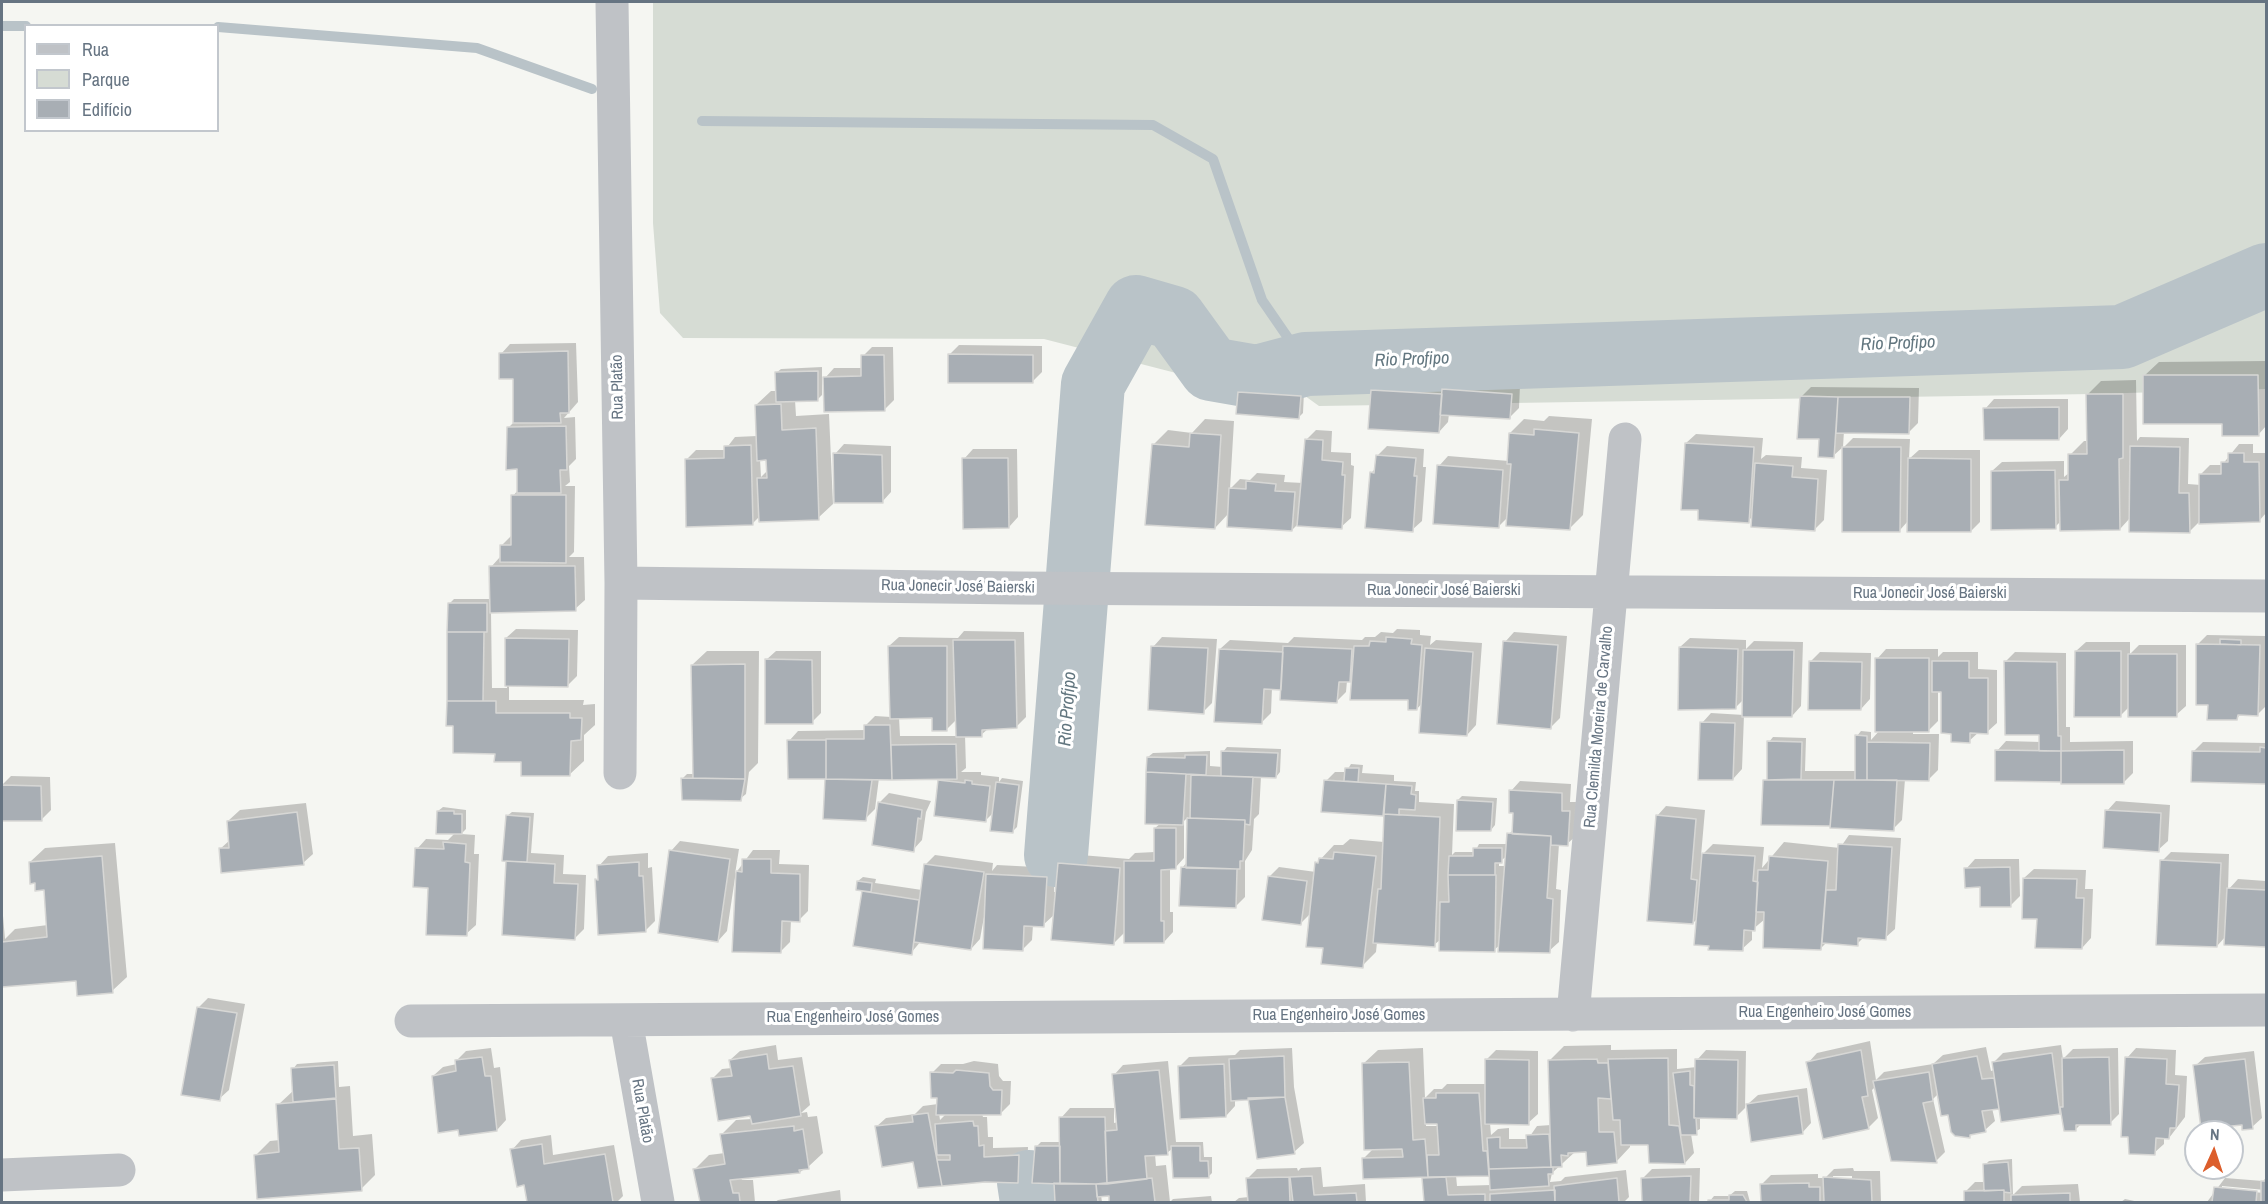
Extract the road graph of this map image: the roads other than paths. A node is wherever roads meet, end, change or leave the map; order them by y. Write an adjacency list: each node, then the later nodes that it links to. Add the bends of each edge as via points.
1 (612, 2): 3 (street, Rua Platão)
2 (1625, 440): 4 (street, Rua Clemilda Moreira de Carvalho)
3 (621, 583): 4 (street, Rua Jonecir José Baierski); 6 (street, Rua Platão)
4 (1611, 593): 5 (street, Rua Jonecir José Baierski); 8 (street, Rua Clemilda Moreira de Carvalho)
5 (2266, 596)
6 (620, 773)
7 (2266, 1010): 8 (street, Rua Engenheiro José Gomes)
8 (1573, 1014): 9 (street, Rua Engenheiro José Gomes)
9 (626, 1020): 10 (street, Rua Engenheiro José Gomes); 13 (street, Rua Platão)
10 (411, 1021)
11 (119, 1170): 12 (street)
12 (2, 1175)
13 (658, 1203)

